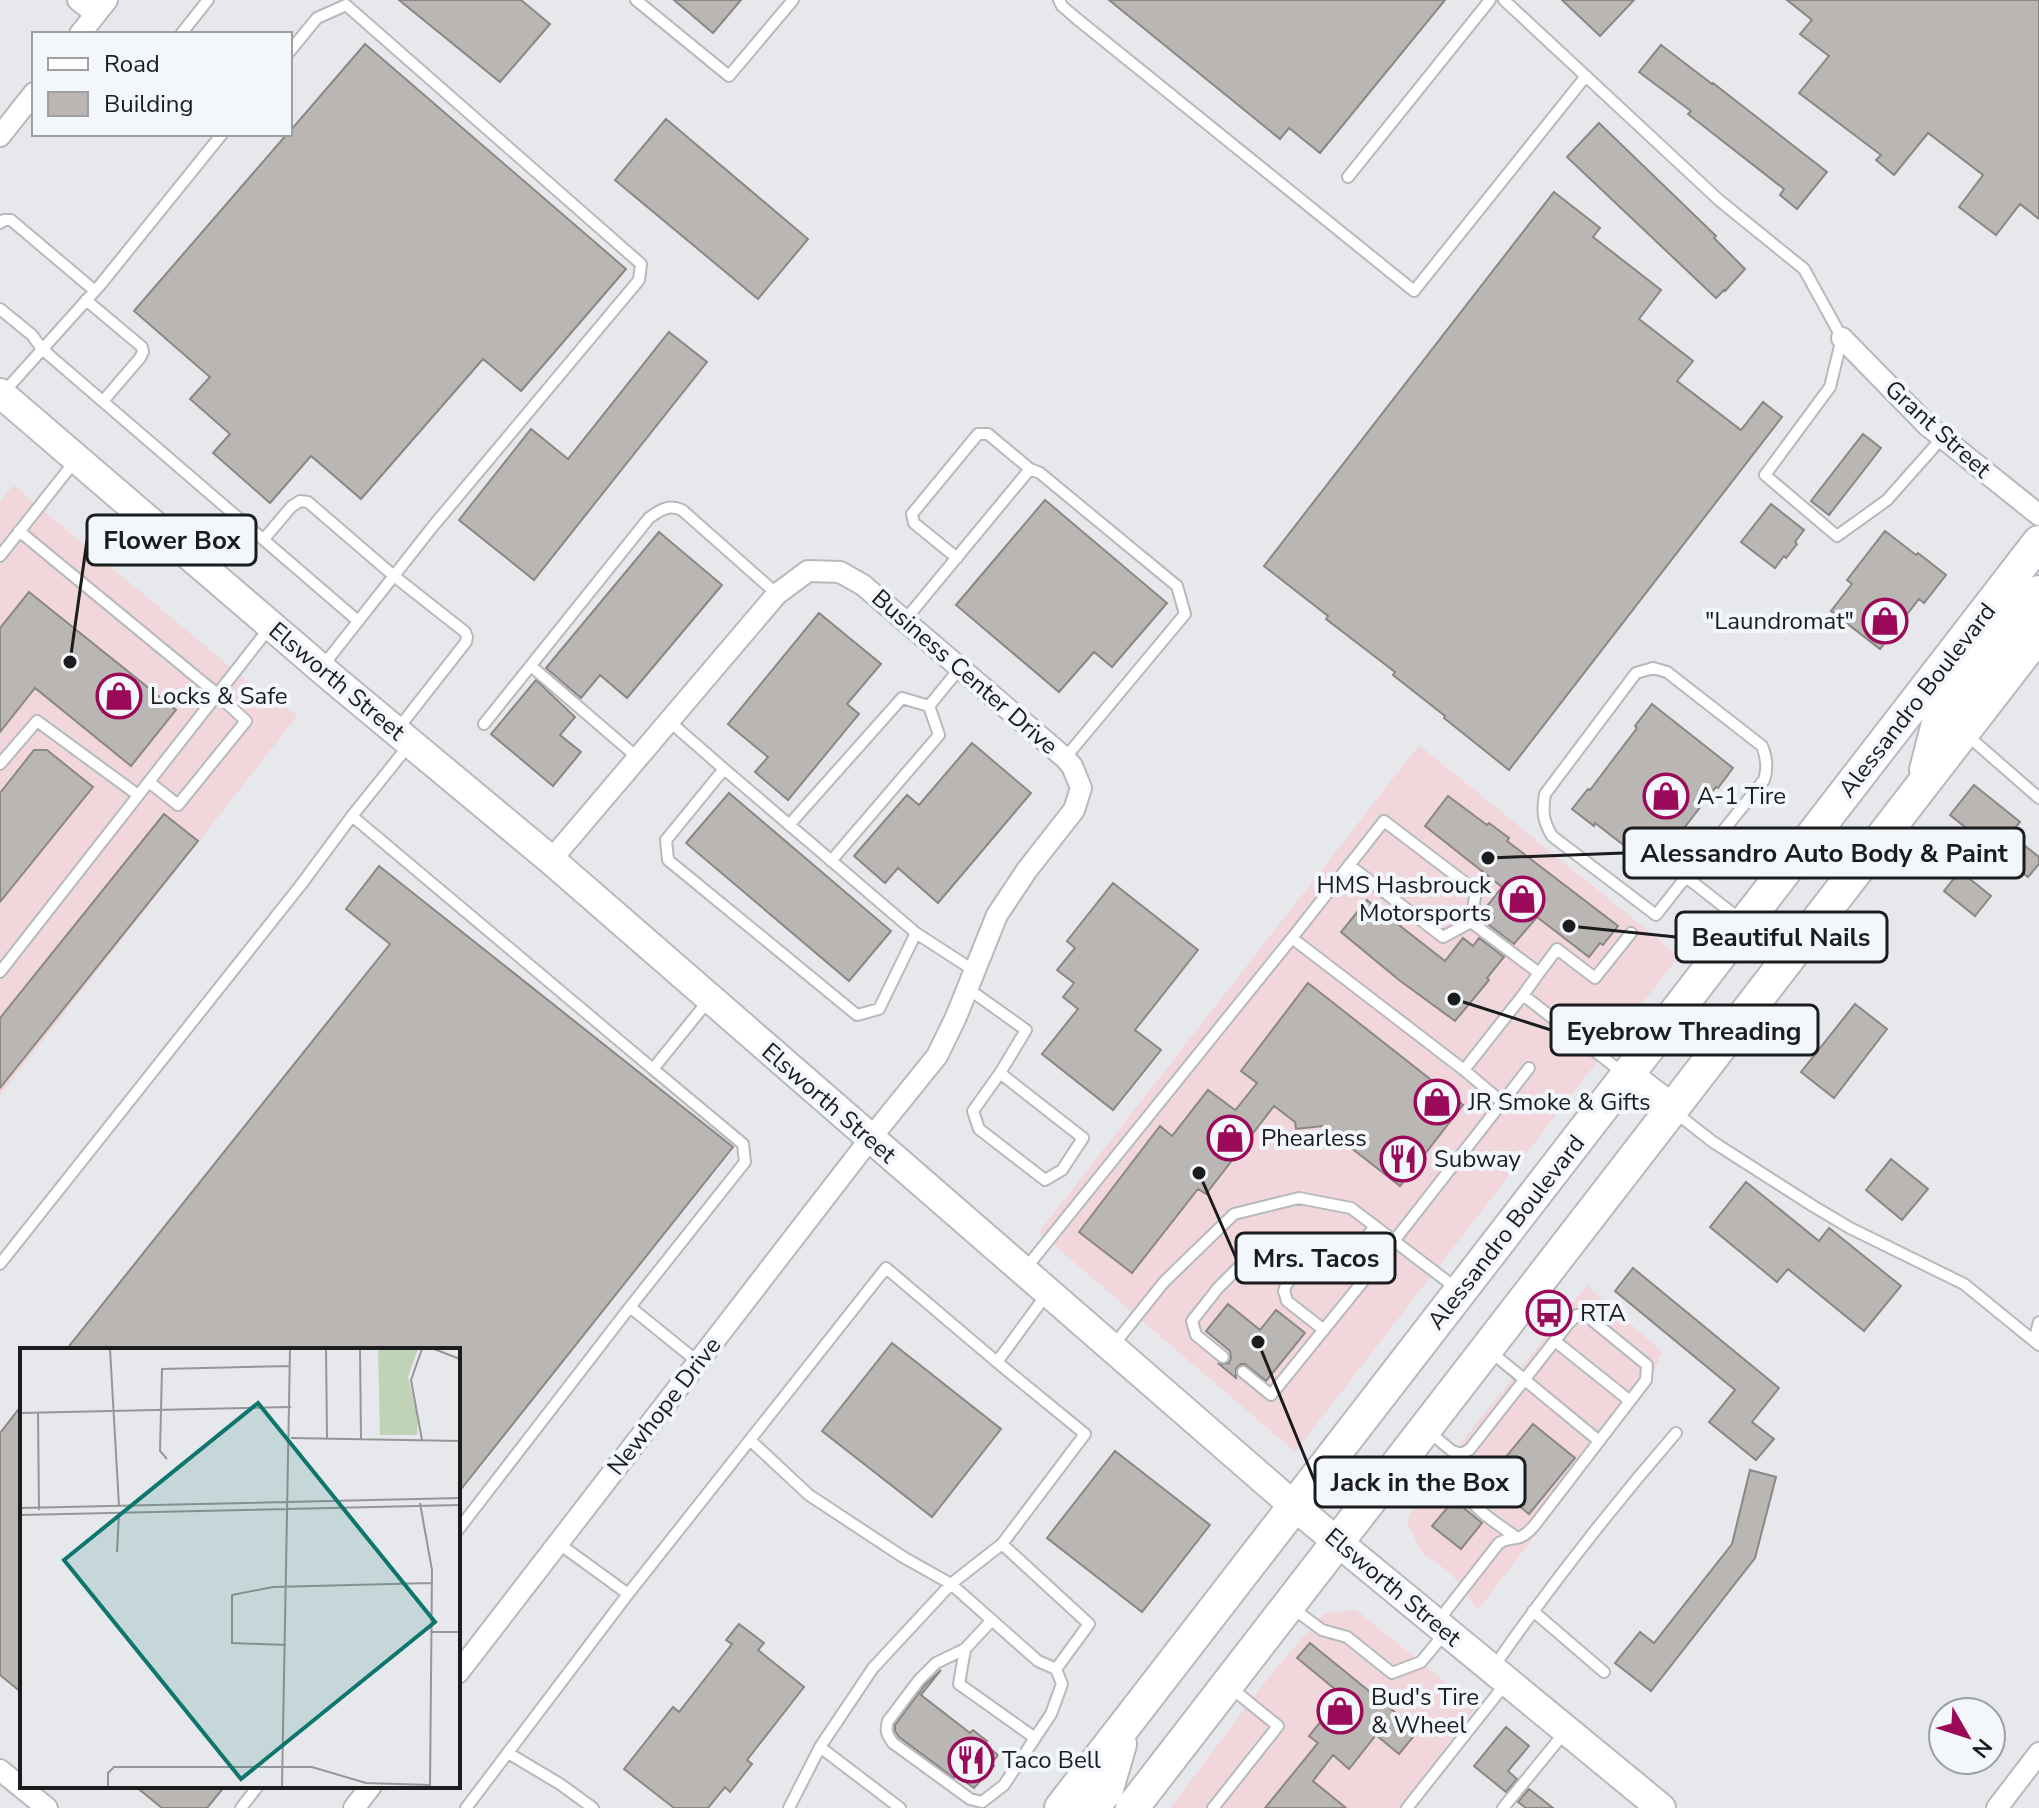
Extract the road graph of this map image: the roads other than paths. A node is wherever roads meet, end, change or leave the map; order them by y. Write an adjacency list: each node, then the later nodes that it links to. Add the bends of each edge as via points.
1 (78, 0): 9 (street)
2 (208, 0): 11 (lane)
3 (636, 0): 4 (lane, via 729,76)
4 (793, 0)
5 (1059, 0): 13 (lane, via 1414,291)
6 (1490, 0): 17 (lane)
7 (1504, 0): 13 (lane)
8 (344, 2): 12 (lane, via 317,18); 35 (lane, via 641,264 639,280)
9 (101, 7): 10 (street)
10 (82, 32)
11 (183, 32)
12 (292, 49)
13 (1586, 76): 22 (lane, via 1720,201 1804,269)
14 (32, 96): 15 (street)
15 (0, 136)
16 (220, 136): 19 (lane)
17 (1348, 177)
18 (0, 223): 19 (lane, via 11,220)
19 (95, 291): 20 (lane)
20 (86, 300): 23 (lane); 25 (lane, via 143,352)
21 (0, 309): 23 (lane)
22 (1842, 338): 26 (street, Grant Street); 26 (lane, via 1830,387 1765,475 1837,536 1887,500)
23 (42, 349): 24 (lane); 25 (lane)
24 (1, 394): 27 (street, Elsworth Street)
25 (103, 401): 31 (lane)
26 (1942, 438): 29 (street, Grant Street)
27 (77, 459): 30 (lane); 40 (street, Elsworth Street)
28 (1035, 471): 34 (lane); 34 (lane, via 988,434 978,434 968,445 912,514 914,523); 52 (lane, via 1177,586 1185,614)
29 (2039, 515)
30 (19, 531): 33 (lane); 45 (lane)
31 (264, 539): 35 (lane, via 291,507 308,502); 39 (lane)
32 (2039, 542): 66 (main road, Alessandro Boulevard)
33 (0, 556)
34 (957, 558): 38 (lane)
35 (394, 576): 39 (lane); 50 (lane, via 467,637)
36 (2039, 592): 56 (main road, via 1938,723)
37 (777, 594): 38 (street, Business Center Drive, via 808,571 840,572); 42 (lane, via 682,510 659,510); 47 (street, Business Center Drive)
38 (905, 620): 43 (street, Business Center Drive)
39 (358, 621): 44 (lane)
40 (271, 626): 44 (street, Elsworth Street); 45 (lane)
41 (2039, 634): 49 (main road)
42 (531, 666): 48 (lane); 51 (lane)
43 (960, 668): 46 (lane); 52 (street, Business Center Drive)
44 (321, 669): 50 (street, Elsworth Street)
45 (217, 694): 55 (lane); 55 (lane, via 246,721 178,805)
46 (929, 706): 60 (lane, via 902,698); 62 (lane, via 939,735)
47 (669, 721): 51 (street, Business Center Drive); 54 (lane)
48 (484, 724)
49 (1963, 732): 56 (main road); 58 (lane)
50 (403, 737): 59 (lane); 61 (street, Elsworth Street)
51 (638, 758): 61 (street, Business Center Drive)
52 (1065, 758): 72 (street, Business Center Drive, via 1081,788 1074,810 997,915)
53 (0, 764): 57 (lane, via 37,721)
54 (724, 769): 60 (lane); 67 (lane, via 666,840 668,860 857,1015 879,1009)
55 (149, 782): 57 (lane)
56 (1922, 785): 81 (main road)
57 (138, 795): 70 (lane)
58 (2039, 798)
59 (352, 816): 76 (lane); 87 (lane)
60 (789, 825): 62 (lane)
61 (551, 860): 74 (street, Elsworth Street)
62 (831, 861): 67 (lane)
63 (1349, 865): 65 (lane, via 1443,937); 65 (lane, via 1384,821 1476,891); 69 (lane)
64 (1686, 877): 64 (lane, via 1656,915 1552,836 1543,822 1545,794 1636,673 1653,668 1667,672 1762,746 1766,756 1764,780); 66 (lane)
65 (1471, 922): 71 (lane)
66 (1745, 924): 79 (main road, Alessandro Boulevard)
67 (916, 933): 72 (lane)
68 (1631, 933): 71 (lane, via 1595,978 1557,949)
69 (1292, 938): 77 (lane); 88 (lane)
70 (0, 972)
71 (1539, 973): 73 (lane)
72 (970, 979): 78 (lane, via 1026,1030); 82 (street, Business Center Drive, via 937,1056)
73 (1523, 995): 77 (lane); 79 (lane)
74 (710, 999): 76 (lane); 82 (street, Elsworth Street)
75 (1529, 1068): 80 (lane)
76 (653, 1069): 91 (lane, via 743,1144 745,1162)
77 (1464, 1070): 80 (lane)
78 (1000, 1073): 78 (lane, via 973,1111 979,1129 1045,1180 1062,1170 1083,1138)
79 (1628, 1077): 81 (main road); 89 (main road, Alessandro Boulevard)
80 (1502, 1102): 84 (lane)
81 (1671, 1110): 95 (lane, via 1850,1228 1964,1284); 97 (main road)
82 (870, 1139): 88 (street, Elsworth Street); 99 (street, Newhope Drive)
83 (1375, 1226): 84 (lane); 86 (lane); 96 (lane, via 1351,1208 1299,1198 1234,1214 1164,1282)
84 (1394, 1241): 89 (lane)
85 (1316, 1244): 86 (lane); 93 (lane, via 1286,1285 1284,1297); 98 (lane, via 1275,1245 1244,1262 1218,1288 1192,1321 1196,1335)
86 (1353, 1255): 93 (lane, via 1372,1270)
87 (0, 1264)
88 (1023, 1272): 90 (street, Elsworth Street)
89 (1460, 1292): 109 (main road, Alessandro Boulevard)
90 (1048, 1293): 96 (street, Elsworth Street); 100 (lane)
91 (630, 1307): 99 (lane); 110 (lane)
92 (2039, 1322): 95 (lane)
93 (1324, 1330): 101 (lane, via 1271,1395)
94 (1555, 1341): 102 (lane); 103 (lane); 103 (lane, via 1577,1315 1597,1324 1647,1365 1646,1380)
95 (2037, 1343)
96 (1111, 1348): 109 (street, Elsworth Street)
97 (1486, 1349): 102 (lane); 104 (main road)
98 (1223, 1357)
99 (698, 1362): 113 (street, Newhope Drive)
100 (997, 1362): 106 (lane, via 886,1268); 114 (lane, via 1085,1434)
101 (1243, 1372)
102 (1525, 1381): 107 (lane); 108 (lane)
103 (1630, 1401): 107 (lane)
104 (1424, 1428): 108 (lane); 112 (main road)
105 (1676, 1433): 118 (lane)
106 (750, 1440): 115 (lane, via 809,1495); 116 (lane)
107 (1599, 1441): 111 (lane, via 1534,1526)
108 (1462, 1454): 111 (lane, via 1463,1489 1477,1508)
109 (1294, 1506): 112 (street, Elsworth Street); 127 (main road, Alessandro Boulevard)
110 (460, 1527)
111 (1517, 1538): 120 (lane, via 1499,1543)
112 (1337, 1542): 117 (main road); 120 (street, Elsworth Street)
113 (558, 1543): 116 (lane); 123 (street, Newhope Drive)
114 (1002, 1544): 115 (lane); 122 (lane, via 1089,1624)
115 (951, 1584): 119 (lane); 130 (lane, via 873,1668)
116 (628, 1594): 131 (lane)
117 (1289, 1606): 120 (lane, via 1322,1630 1347,1637 1392,1673 1421,1662); 126 (main road)
118 (1533, 1611): 124 (lane); 125 (lane)
119 (992, 1620): 121 (lane); 122 (lane, via 1038,1661)
120 (1441, 1627): 125 (street, Elsworth Street)
121 (965, 1649): 129 (lane, via 959,1684); 129 (lane, via 936,1663 919,1680 888,1721 887,1736 970,1799 982,1802 1004,1785)
122 (1056, 1669): 129 (lane, via 1062,1684)
123 (460, 1670)
124 (1604, 1672)
125 (1500, 1675): 128 (street, Elsworth Street); 149 (lane)
126 (1227, 1685): 147 (main road); 148 (lane, via 1278,1726)
127 (1125, 1726): 145 (main road, Alessandro Boulevard); 146 (main road, via 1107,1789)
128 (1566, 1730): 150 (lane); 151 (street, Elsworth Street)
129 (1035, 1738)
130 (820, 1747): 143 (lane); 144 (lane)
131 (508, 1753): 141 (lane); 142 (lane)
132 (2039, 1753): 152 (street)
133 (0, 1770): 134 (street)
134 (20, 1786)
135 (22, 1788): 138 (street)
136 (256, 1788): 139 (lane)
137 (369, 1788): 140 (street)
138 (47, 1808)
139 (241, 1808)
140 (354, 1808)
141 (466, 1808)
142 (593, 1808)
143 (789, 1808)
144 (900, 1808)
145 (1061, 1808)
146 (1093, 1808)
147 (1132, 1808)
148 (1213, 1808)
149 (1407, 1808)
150 (1503, 1808)
151 (1661, 1808)
152 (1997, 1808)

